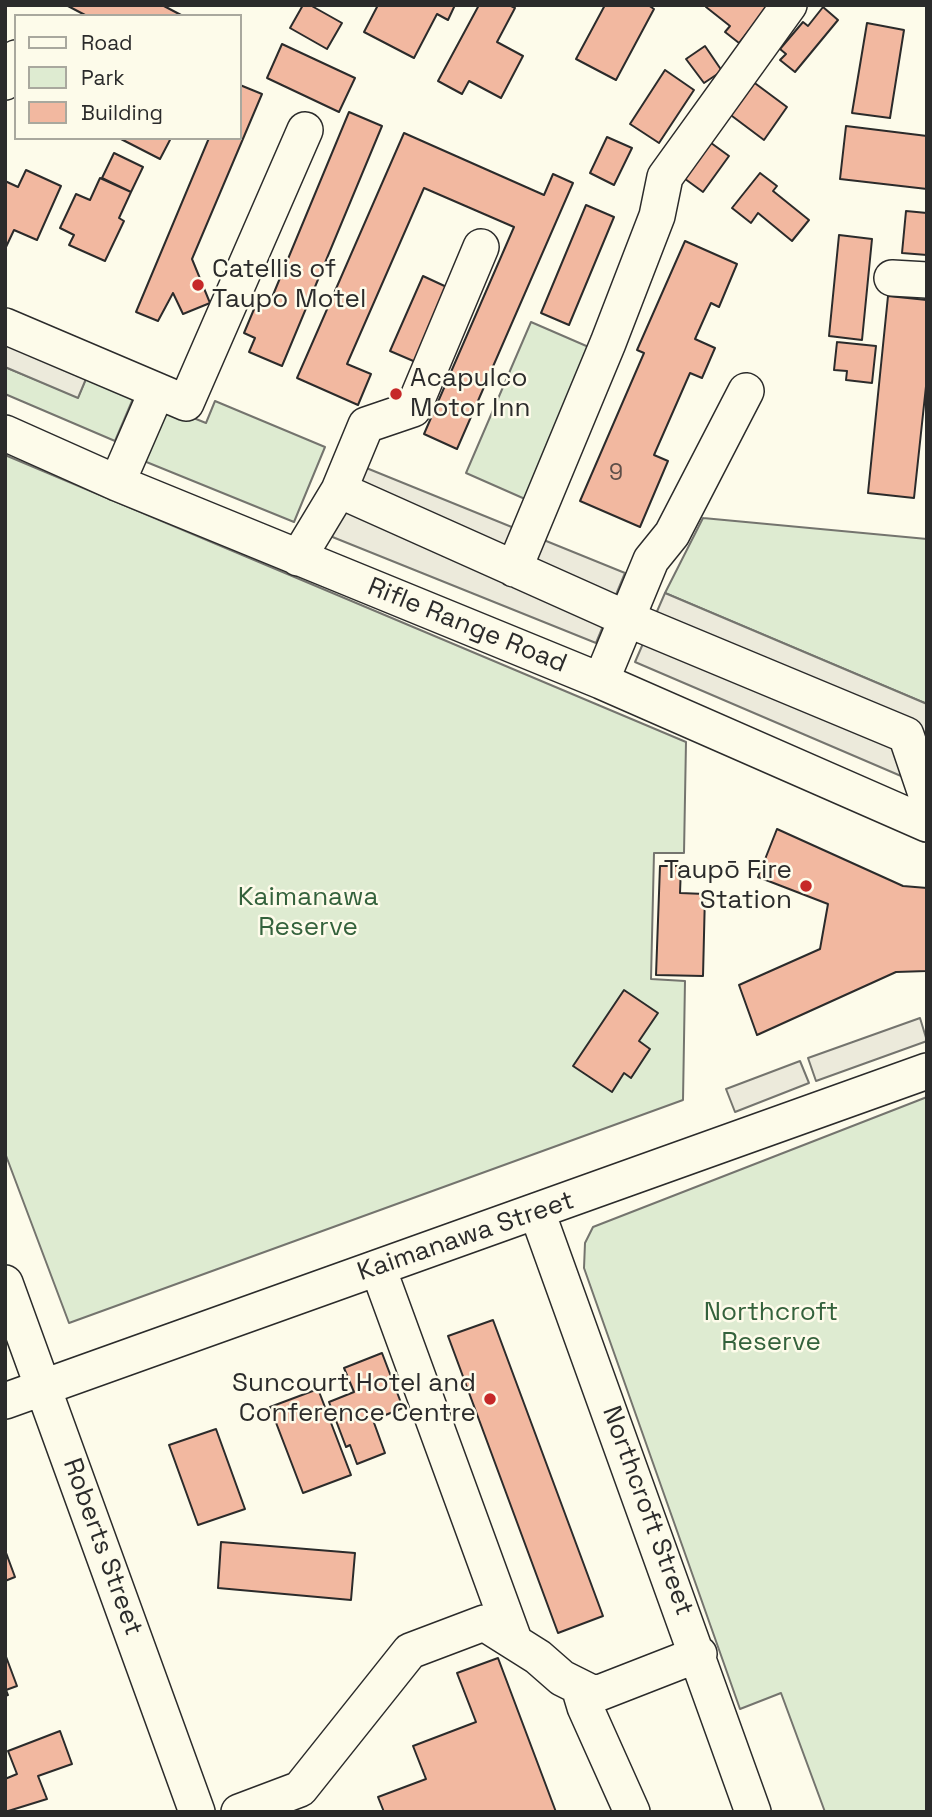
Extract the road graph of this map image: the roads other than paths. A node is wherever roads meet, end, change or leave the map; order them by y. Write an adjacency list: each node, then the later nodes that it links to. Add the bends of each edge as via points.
1 (789, 5): 15 (street, via 665,177 657,216 618,318)
2 (14, 62): 3 (street)
3 (5, 82)
4 (305, 130): 9 (street, via 186,403)
5 (481, 247): 13 (street, via 413,410 366,425)
6 (892, 278): 7 (street)
7 (927, 280)
8 (5, 326): 9 (street)
9 (157, 391): 12 (street)
10 (746, 391): 16 (street, via 672,534 651,560)
11 (5, 433): 12 (street, Rifle Range Road)
12 (117, 483): 14 (street, Rifle Range Road)
13 (339, 490): 14 (street); 15 (street)
14 (298, 558): 17 (street, Rifle Range Road)
15 (514, 569): 16 (street)
16 (625, 618): 17 (street); 18 (street, via 906,735)
17 (601, 681): 19 (street, Rifle Range Road)
18 (927, 797)
19 (927, 824)
20 (927, 1071): 21 (street, Kaimanawa Street)
21 (537, 1212): 22 (street, Kaimanawa Street); 27 (street, Northcroft Street)
22 (378, 1268): 24 (street, Kaimanawa Street); 26 (street)
23 (5, 1283): 24 (street, Roberts Street)
24 (45, 1388): 25 (street, Kaimanawa Street); 29 (street, Roberts Street)
25 (5, 1402)
26 (514, 1640): 28 (street); 30 (street, via 484,1623 410,1651 300,1789)
27 (699, 1654): 28 (street, via 598,1693); 32 (street, Northcroft Street)
28 (579, 1687): 31 (street)
29 (197, 1812)
30 (239, 1812)
31 (632, 1812)
32 (753, 1812)

